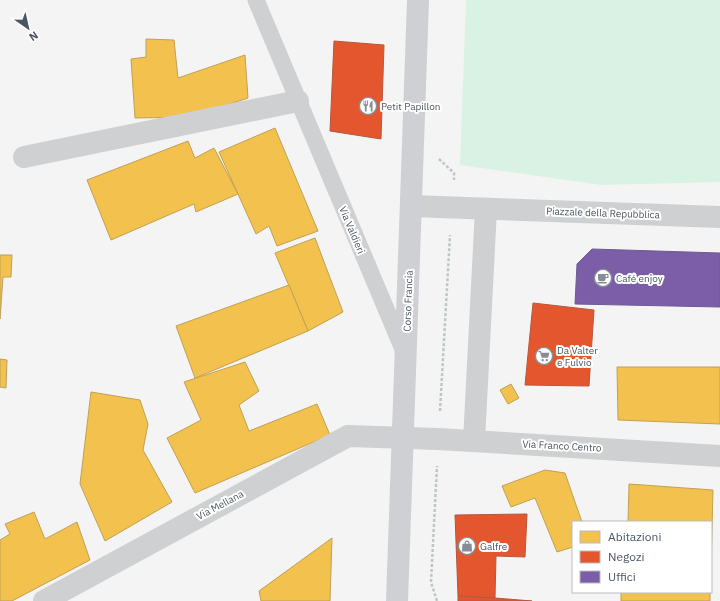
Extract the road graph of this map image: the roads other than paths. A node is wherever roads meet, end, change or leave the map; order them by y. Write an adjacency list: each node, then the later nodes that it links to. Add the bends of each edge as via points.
1 (256, 0): 3 (lane, Via Valdieri)
2 (418, 0): 5 (main road, Corso Francia)
3 (298, 100): 4 (street); 8 (lane, Via Valdieri)
4 (24, 157)
5 (411, 206): 6 (street, Piazzale della Repubblica); 8 (main road, Corso Francia)
6 (486, 209): 7 (street, Piazzale della Repubblica); 10 (street)
7 (720, 217)
8 (407, 359): 9 (main road, Corso Francia)
9 (404, 437): 10 (street, Via Franco Centro); 12 (street, Via Mellana, via 348,436); 13 (main road, Corso Francia)
10 (474, 441): 11 (street, Via Franco Centro)
11 (720, 456)
12 (44, 601)
13 (397, 601)

